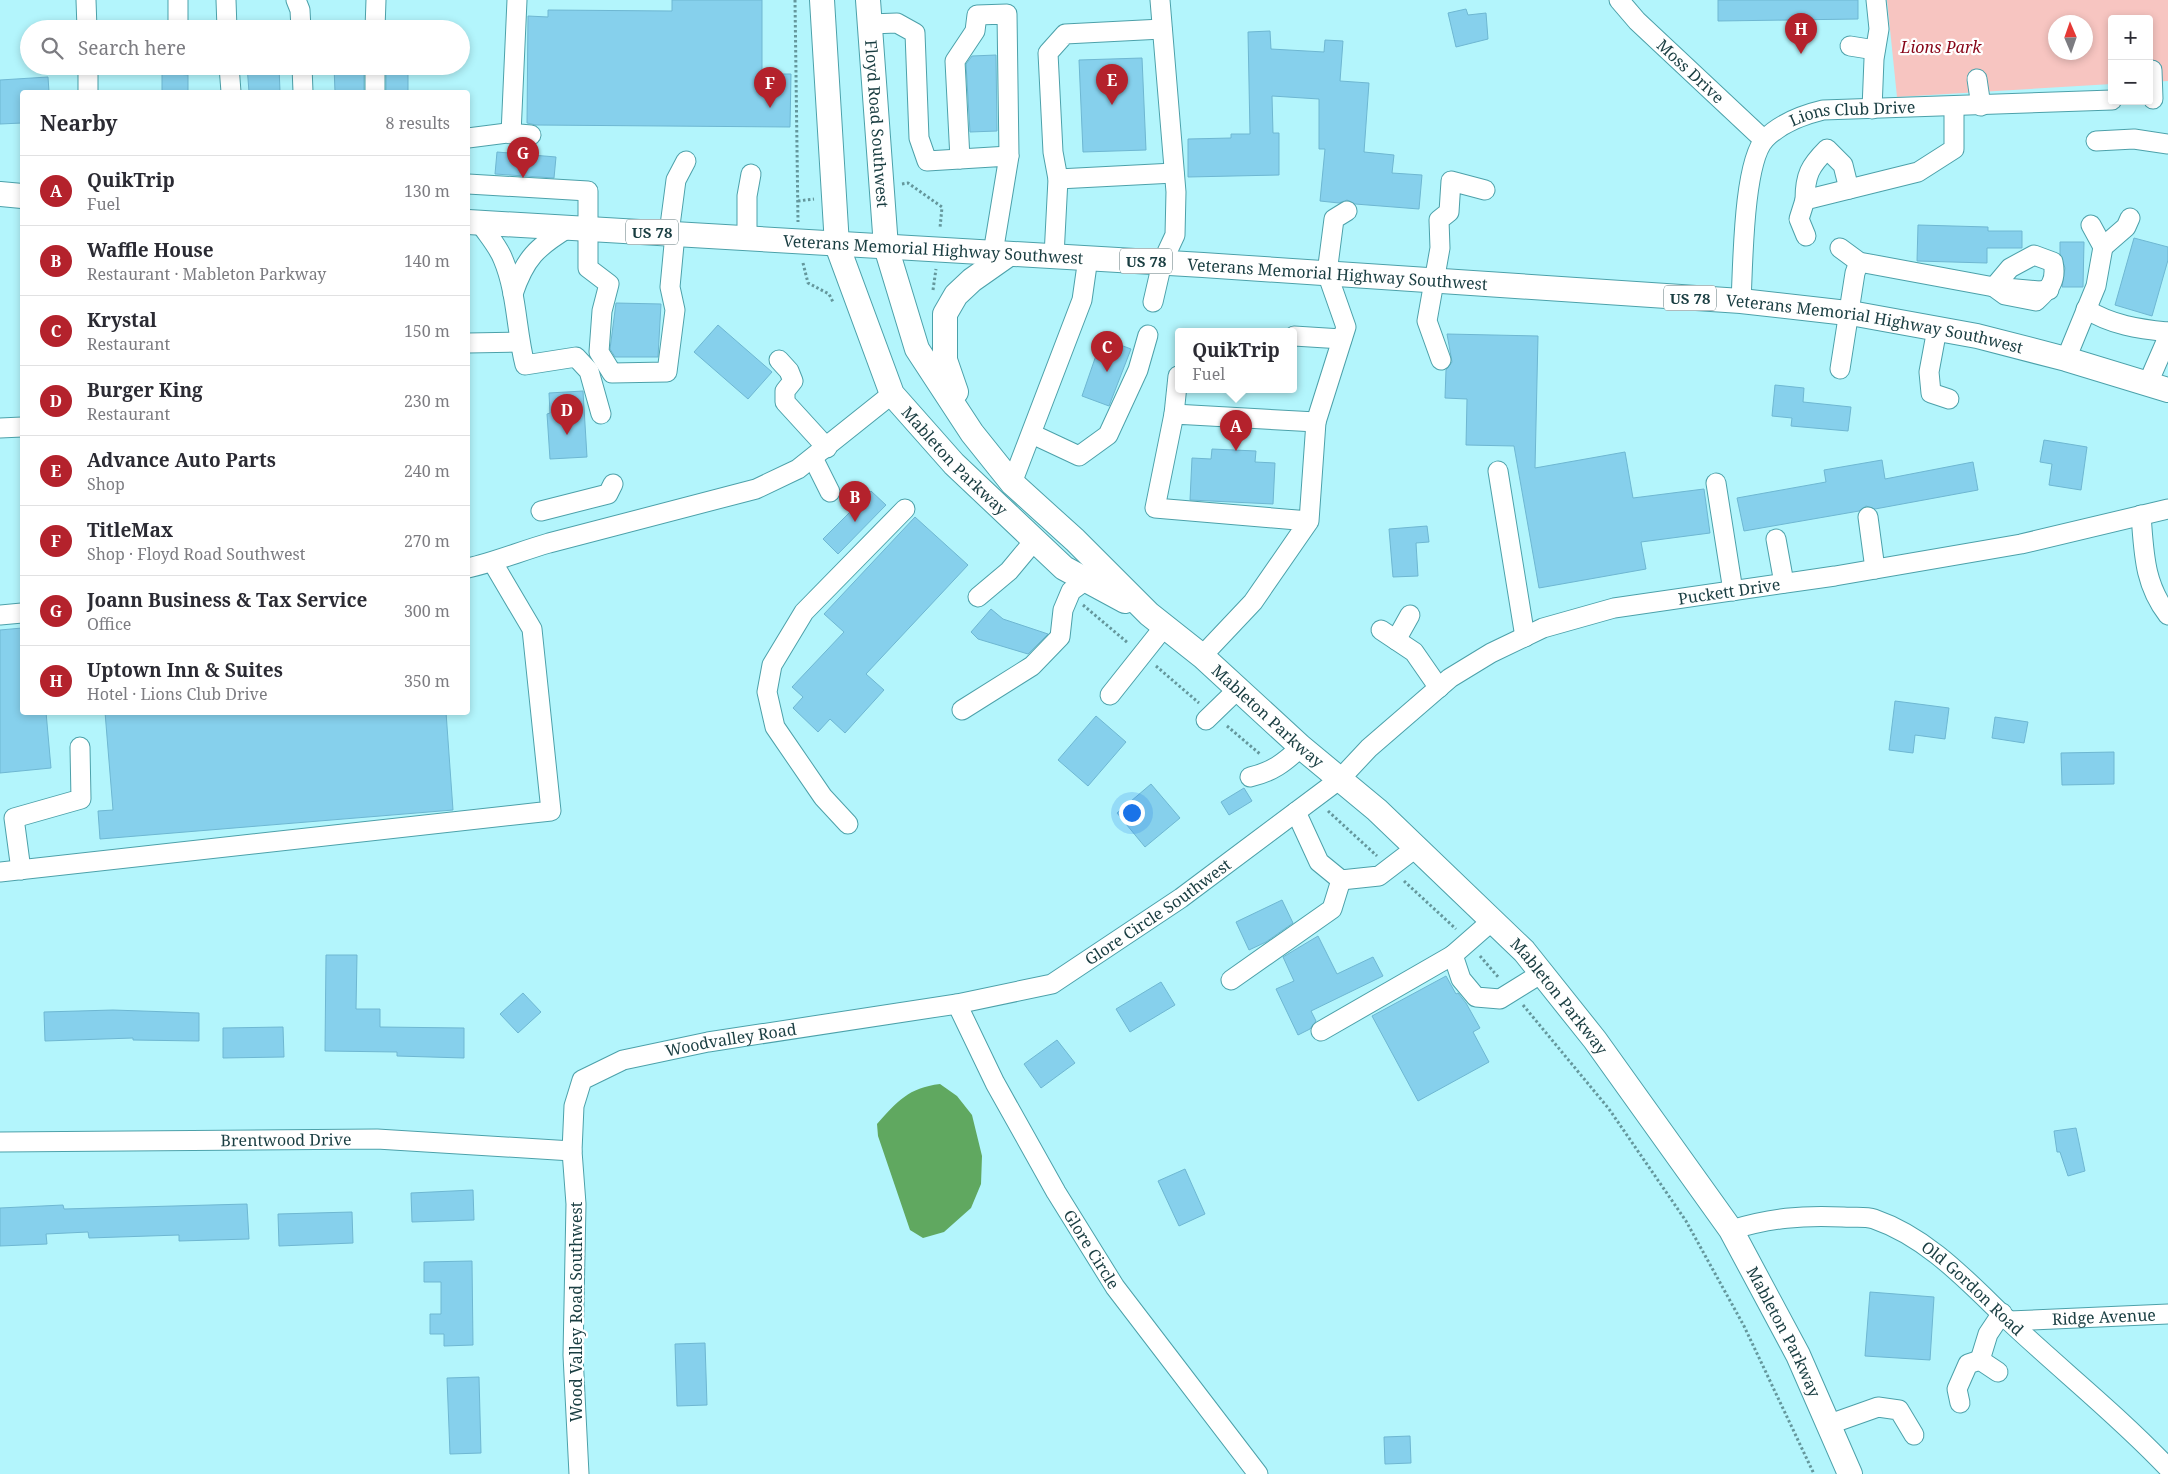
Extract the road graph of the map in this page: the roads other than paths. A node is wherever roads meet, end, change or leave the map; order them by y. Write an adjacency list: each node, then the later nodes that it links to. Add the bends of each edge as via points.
1 (86, 0): 12 (street)
2 (178, 0): 13 (street)
3 (226, 0): 14 (street)
4 (296, 0): 15 (street)
5 (376, 0): 16 (street)
6 (517, 0): 36 (street)
7 (822, 0): 62 (main road)
8 (868, 0): 17 (main road, Floyd Road Southwest)
9 (1160, 0): 18 (street)
10 (1619, 0): 39 (street, Moss Drive, via 1637,21)
11 (1876, 0): 20 (street, via 1878,29)
12 (87, 20)
13 (178, 20)
14 (227, 20)
15 (301, 20)
16 (376, 20)
17 (870, 24): 43 (street, via 897,23 915,33 918,138 927,160); 63 (main road, Floyd Road Southwest)
18 (1162, 29): 45 (street); 47 (street, via 1065,34 1048,53 1053,152)
19 (1850, 46): 20 (street)
20 (1875, 50): 35 (street)
21 (88, 75): 27 (street)
22 (230, 75): 28 (street)
23 (302, 75): 29 (street)
24 (375, 75): 30 (street)
25 (2153, 76): 31 (street)
26 (1977, 80): 34 (street)
27 (88, 90)
28 (231, 90)
29 (303, 90)
30 (375, 90)
31 (2157, 99)
32 (2108, 100): 34 (street, Lions Club Drive, via 2038,95)
33 (1954, 106): 34 (street, Lions Club Drive); 35 (street, Lions Club Drive, via 1931,100); 49 (street, via 1954,149 1918,172)
34 (1981, 106)
35 (1872, 109): 39 (street, Lions Club Drive, via 1823,110 1807,114 1791,120)
36 (511, 134): 37 (street); 38 (street)
37 (531, 134)
38 (470, 138)
39 (1764, 140): 75 (street, via 1752,170)
40 (2096, 141): 41 (street, via 2134,139)
41 (2168, 144)
42 (1009, 156): 43 (street); 43 (street, via 1007,14 977,15 975,31 955,61); 66 (street)
43 (960, 159)
44 (686, 161): 59 (street, via 676,180)
45 (1174, 173): 47 (street); 69 (street, via 1175,236)
46 (751, 174): 61 (street, via 747,196)
47 (1058, 179): 67 (street)
48 (470, 184): 58 (street, via 588,191)
49 (1849, 189): 53 (street); 53 (street, via 1843,165 1827,149 1813,163 1805,182)
50 (1485, 190): 72 (street, via 1451,182 1449,212 1439,220 1440,248)
51 (0, 194): 52 (main road)
52 (20, 196)
53 (1805, 200): 60 (street, via 1799,219)
54 (1347, 211): 71 (street, via 1334,219)
55 (2130, 218): 64 (street, via 2126,227)
56 (474, 222): 58 (main road, Veterans Memorial Highway Southwest / US 78); 74 (street, via 503,258)
57 (2091, 225): 64 (street)
58 (577, 228): 59 (main road, Veterans Memorial Highway Southwest / US 78); 59 (street, via 588,268 608,284 599,352 612,373 666,372 675,310 670,288); 74 (street, via 541,244 521,271)
59 (672, 234): 61 (main road, Veterans Memorial Highway Southwest / US 78)
60 (1806, 236)
61 (747, 238): 62 (main road, Veterans Memorial Highway Southwest / US 78)
62 (837, 245): 63 (main road, Veterans Memorial Highway Southwest / US 78); 92 (main road, Mableton Parkway)
63 (886, 246): 66 (main road, Veterans Memorial Highway Southwest / US 78); 99 (main road, Mableton Parkway, via 917,349)
64 (2103, 247): 77 (street, via 2096,286)
65 (1840, 248): 70 (street)
66 (1001, 253): 67 (main road, Veterans Memorial Highway Southwest / US 78); 99 (main road, via 956,295 945,314 945,360)
67 (1054, 256): 68 (main road, Veterans Memorial Highway Southwest / US 78)
68 (1088, 258): 69 (main road, Veterans Memorial Highway Southwest / US 78); 100 (street, via 1082,300)
69 (1162, 262): 71 (main road, Veterans Memorial Highway Southwest / US 78); 76 (street)
70 (1859, 262): 73 (street); 78 (street)
71 (1327, 273): 72 (main road, Veterans Memorial Highway Southwest / US 78); 83 (street, via 1346,327)
72 (1435, 280): 75 (main road, Veterans Memorial Highway Southwest / US 78); 88 (street, via 1427,321)
73 (1994, 287): 73 (street, via 2010,268 2034,255 2053,262 2055,280 2036,301 2005,295)
74 (513, 294): 84 (street)
75 (1741, 301): 78 (main road, Veterans Memorial Highway Southwest / US 78)
76 (1153, 302)
77 (2086, 309): 80 (street, via 2102,319); 86 (street)
78 (1850, 313): 79 (main road, Veterans Memorial Highway Southwest / US 78); 89 (street)
79 (1937, 329): 86 (main road, Veterans Memorial Highway Southwest / US 78); 93 (street, via 1929,372 1931,393)
80 (2168, 332): 90 (street)
81 (1148, 335): 100 (street, via 1138,370 1108,435 1079,456)
82 (1297, 336): 83 (street)
83 (1342, 338): 96 (street)
84 (519, 342): 85 (street); 94 (street, via 525,365 576,357 589,371)
85 (470, 343)
86 (2066, 359): 90 (main road, Veterans Memorial Highway Southwest / US 78)
87 (779, 360): 101 (street, via 793,381 785,391 785,402)
88 (1441, 360)
89 (1840, 369)
90 (2158, 387)
91 (1176, 393): 95 (street)
92 (892, 394): 101 (street); 113 (main road, Mableton Parkway, via 954,464)
93 (1949, 399)
94 (601, 414)
95 (1174, 414): 96 (street); 111 (street, via 1155,508)
96 (1316, 422): 111 (street)
97 (20, 427): 98 (street)
98 (0, 428)
99 (972, 433): 103 (main road, Mableton Parkway)
100 (1032, 434): 103 (street)
101 (820, 453): 106 (street); 114 (street, via 792,472 756,489)
102 (1498, 471): 127 (street)
103 (1012, 482): 126 (main road, Mableton Parkway)
104 (1716, 483): 120 (street)
105 (613, 484): 114 (street, via 608,494 539,505)
106 (830, 492)
107 (906, 509): 139 (street, via 804,612 772,665 767,692 775,727 823,797)
108 (2168, 509): 109 (street, Puckett Drive)
109 (2141, 515): 117 (street, Puckett Drive, via 2021,544); 125 (street, via 2145,564 2155,598)
110 (1868, 517): 117 (street)
111 (1309, 521): 128 (street, via 1253,602)
112 (1776, 539): 119 (street)
113 (1034, 541): 118 (main road, Mableton Parkway, via 1064,568); 121 (street, via 1009,571)
114 (549, 543): 115 (street)
115 (493, 562): 116 (street); 141 (street, via 532,629 551,811)
116 (470, 568)
117 (1875, 569): 119 (street, Puckett Drive)
118 (1086, 580): 126 (main road, Mableton Parkway); 132 (street, via 1072,591 1063,610 1060,637 1032,666)
119 (1784, 583): 120 (street, Puckett Drive)
120 (1733, 590): 127 (street, Puckett Drive, via 1614,608 1543,628)
121 (978, 598)
122 (20, 613): 123 (street)
123 (0, 615)
124 (1410, 615): 129 (street, via 1388,635 1414,652)
125 (2168, 615)
126 (1156, 621): 128 (main road, Mableton Parkway); 131 (street)
127 (1526, 637): 129 (street, Puckett Drive, via 1491,653)
128 (1202, 656): 130 (main road, Mableton Parkway)
129 (1438, 688): 137 (street, Puckett Drive, via 1369,748)
130 (1237, 690): 133 (street); 135 (main road, Mableton Parkway)
131 (1110, 695)
132 (962, 710)
133 (1206, 720)
134 (80, 747): 141 (street, via 81,799 14,818)
135 (1300, 747): 136 (street, via 1282,765 1267,773); 137 (main road, Mableton Parkway)
136 (1250, 776)
137 (1340, 779): 138 (street, Glore Circle Southwest); 140 (main road, Mableton Parkway)
138 (1296, 812): 143 (street, via 1319,862); 148 (street, Glore Circle Southwest, via 1181,898 1052,984)
139 (848, 824)
140 (1417, 847): 143 (street, via 1379,876); 144 (main road, Mableton Parkway)
141 (21, 870): 142 (street)
142 (0, 872)
143 (1341, 880): 147 (street, via 1332,909)
144 (1493, 920): 145 (street); 146 (main road, Mableton Parkway)
145 (1453, 955): 146 (street, via 1461,979 1476,997 1500,999); 149 (street)
146 (1542, 973): 152 (main road, Mableton Parkway, via 1595,1040)
147 (1230, 980)
148 (957, 1004): 151 (street, Woodvalley Road, via 708,1042 623,1060 582,1080 574,1106); 162 (street, Glore Circle, via 995,1083 1056,1192 1115,1287)
149 (1321, 1031)
150 (0, 1142): 151 (street, Brentwood Drive, via 377,1139)
151 (572, 1151): 161 (street, Wood Valley Road Southwest, via 576,1204 573,1354)
152 (1731, 1230): 154 (street, Old Gordon Road, via 1766,1220 1810,1215 1872,1219 1913,1238 1958,1271); 158 (main road, Mableton Parkway)
153 (2168, 1314): 154 (street, Ridge Avenue)
154 (2005, 1317): 155 (street, via 1988,1334); 160 (street, Old Gordon Road, via 2097,1398)
155 (1980, 1360): 156 (street); 157 (street, via 1968,1364 1956,1389)
156 (1998, 1372)
157 (1960, 1403)
158 (1830, 1424): 159 (street, via 1878,1407 1899,1410); 163 (main road, Mableton Parkway)
159 (1914, 1435)
160 (2168, 1468)
161 (579, 1474)
162 (1258, 1474)
163 (1850, 1474)

